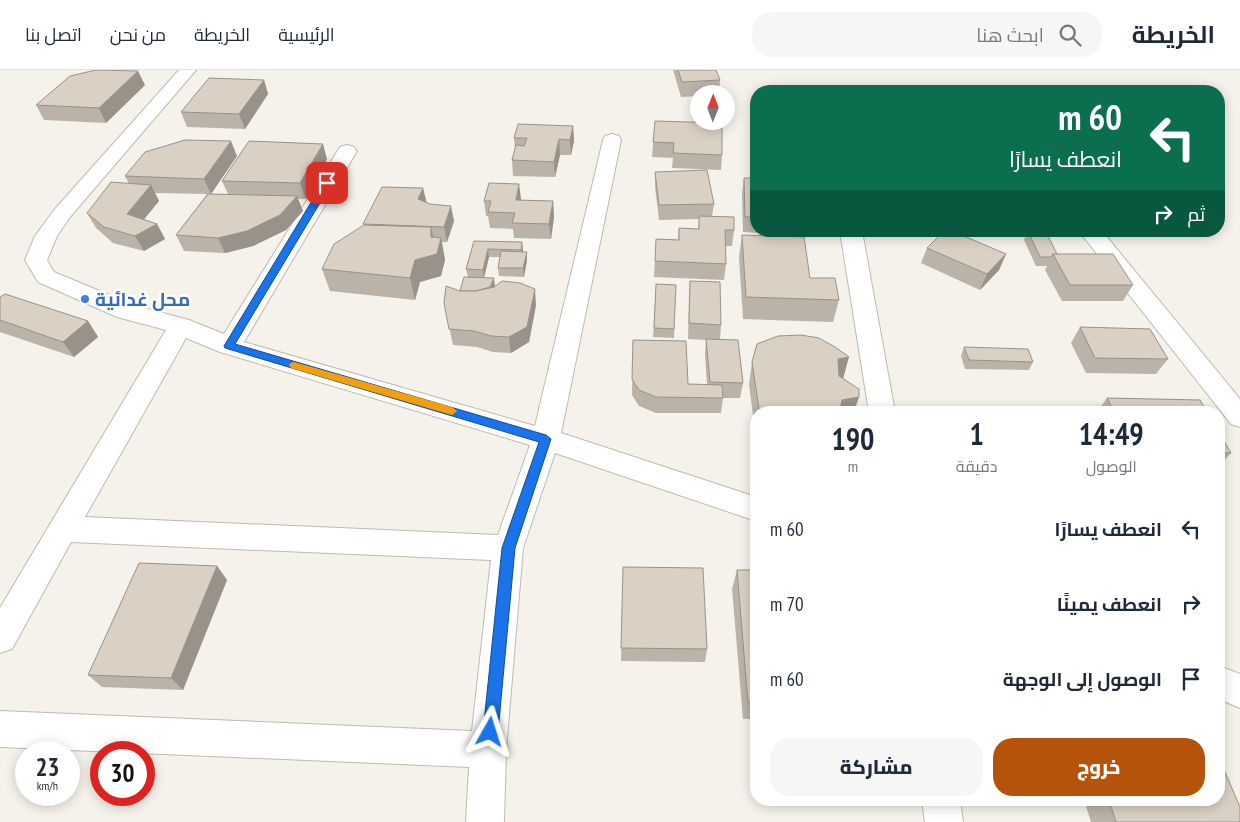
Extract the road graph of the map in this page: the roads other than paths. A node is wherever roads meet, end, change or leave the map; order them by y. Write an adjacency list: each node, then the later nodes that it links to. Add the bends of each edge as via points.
1 (188, 70): 6 (street, via 62,213 46,236 36,260 46,277 125,311)
2 (612, 140): 10 (street)
3 (347, 150): 7 (street)
4 (852, 237): 8 (street)
5 (1095, 237): 9 (street)
6 (180, 326): 7 (street); 12 (street)
7 (229, 346): 10 (street)
8 (881, 406)
9 (1240, 417)
10 (546, 439): 11 (street); 13 (street)
11 (750, 507)
12 (63, 530): 13 (street); 14 (street)
13 (508, 548): 18 (street)
14 (0, 638)
15 (1225, 685): 16 (street)
16 (1240, 691)
17 (0, 729): 18 (street)
18 (488, 750): 20 (street)
19 (942, 806): 21 (street)
20 (485, 822)
21 (944, 822)

